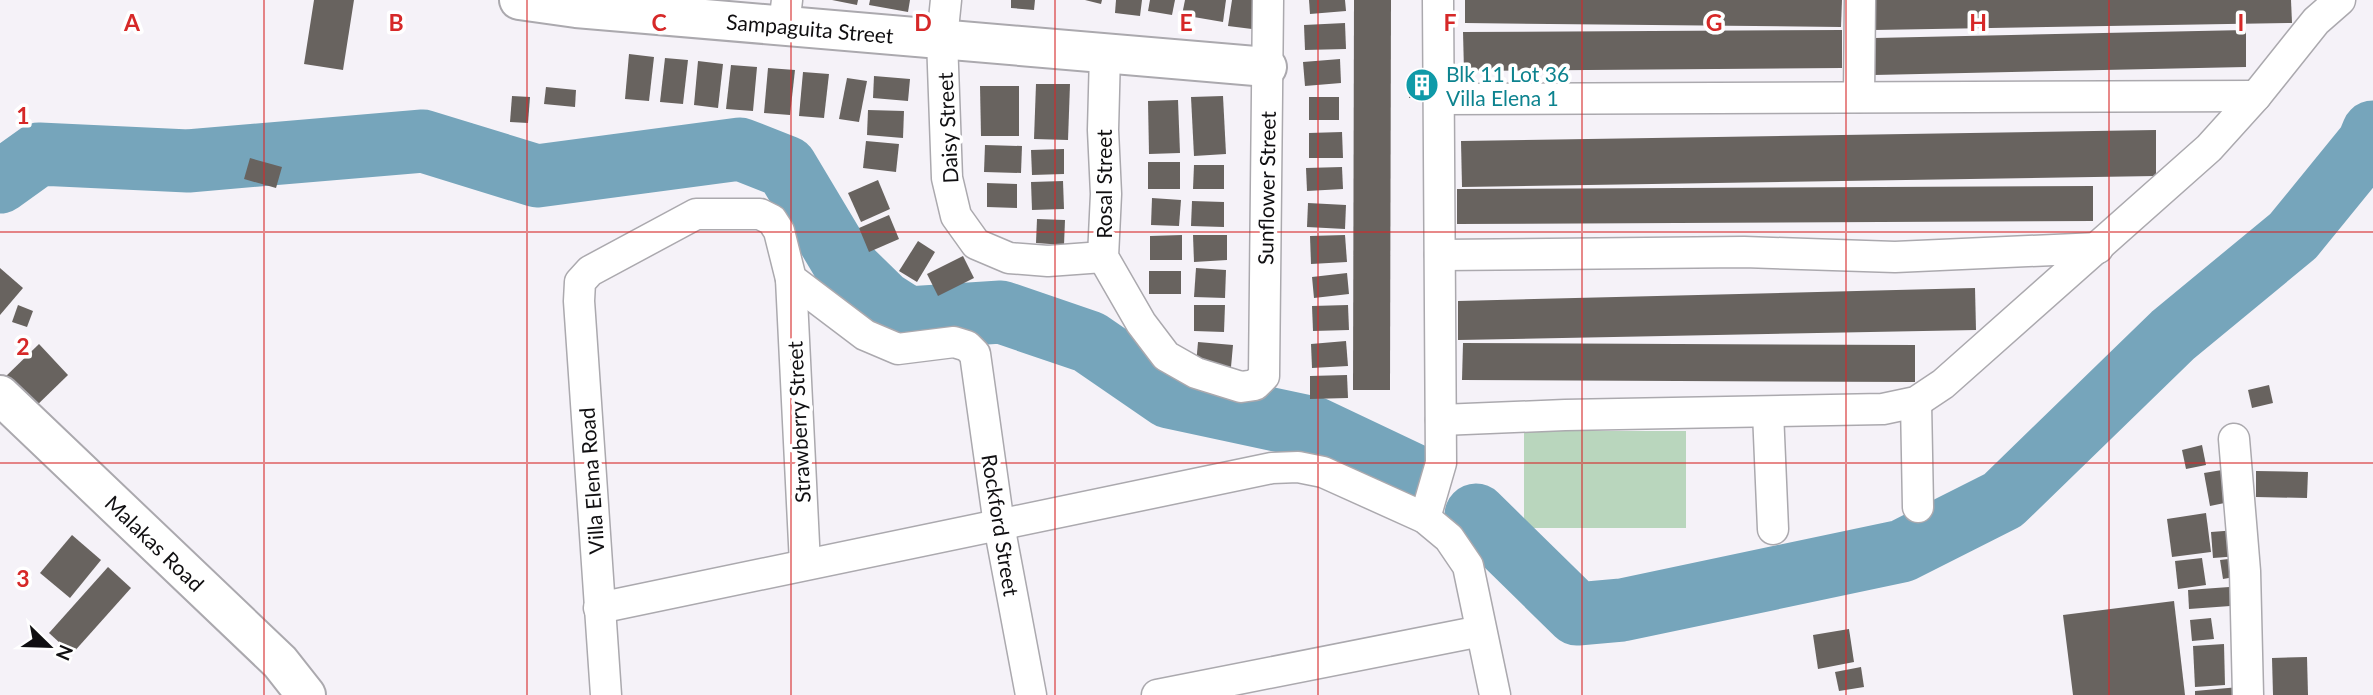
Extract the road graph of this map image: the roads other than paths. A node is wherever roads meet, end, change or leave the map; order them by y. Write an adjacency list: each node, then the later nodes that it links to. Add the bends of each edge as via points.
1 (520, 0): 7 (street, Sampaguita Street, via 576,8)
2 (946, 0): 9 (street, Daisy Street)
3 (1268, 0): 11 (street, Sunflower Street)
4 (1438, 0): 14 (street)
5 (1860, 0): 13 (street)
6 (2340, 0): 12 (street, via 2316,21)
7 (629, 6): 8 (street, Sampaguita Street)
8 (786, 13): 9 (street, Sampaguita Street)
9 (942, 39): 10 (street, Sampaguita Street); 17 (street, Daisy Street, via 947,178 956,216 976,244 1009,258)
10 (1105, 53): 11 (street, Sampaguita Street); 17 (street, Rosal Street)
11 (1267, 67): 20 (street, Sunflower Street)
12 (2256, 96): 13 (street); 15 (street, via 2209,148)
13 (1859, 97): 14 (street)
14 (1439, 99): 16 (street)
15 (2098, 248): 16 (street, via 1895,257 1744,252); 22 (street, via 1943,384)
16 (1440, 255): 24 (street)
17 (1103, 257): 20 (street, Rosal Street, via 1166,356 1196,373 1241,387 1255,385)
18 (590, 271): 19 (street, Strawberry Street, via 696,214 760,214 772,220 779,231); 31 (street, Villa Elena Road, via 580,282 579,301)
19 (791, 279): 28 (street, Rockford Street, via 865,335 898,349 954,342 975,354); 30 (street, Strawberry Street)
20 (1264, 376)
21 (0, 395): 33 (street, Malakas Road, via 280,662)
22 (1916, 402): 23 (street, via 1883,409); 26 (street)
23 (1768, 412): 24 (street); 29 (street)
24 (1441, 420): 27 (street, via 1441,463)
25 (2234, 439): 38 (street, via 2245,571)
26 (1917, 507)
27 (1428, 508): 28 (street, via 1323,472 1272,468); 32 (street, via 1468,566)
28 (999, 525): 30 (street); 35 (street, Rockford Street)
29 (1773, 529)
30 (805, 564): 31 (street)
31 (598, 608): 34 (street, Villa Elena Road)
32 (1481, 631): 36 (street); 37 (street)
33 (306, 695)
34 (606, 695)
35 (1031, 695)
36 (1157, 695)
37 (1495, 695)
38 (2248, 695)

